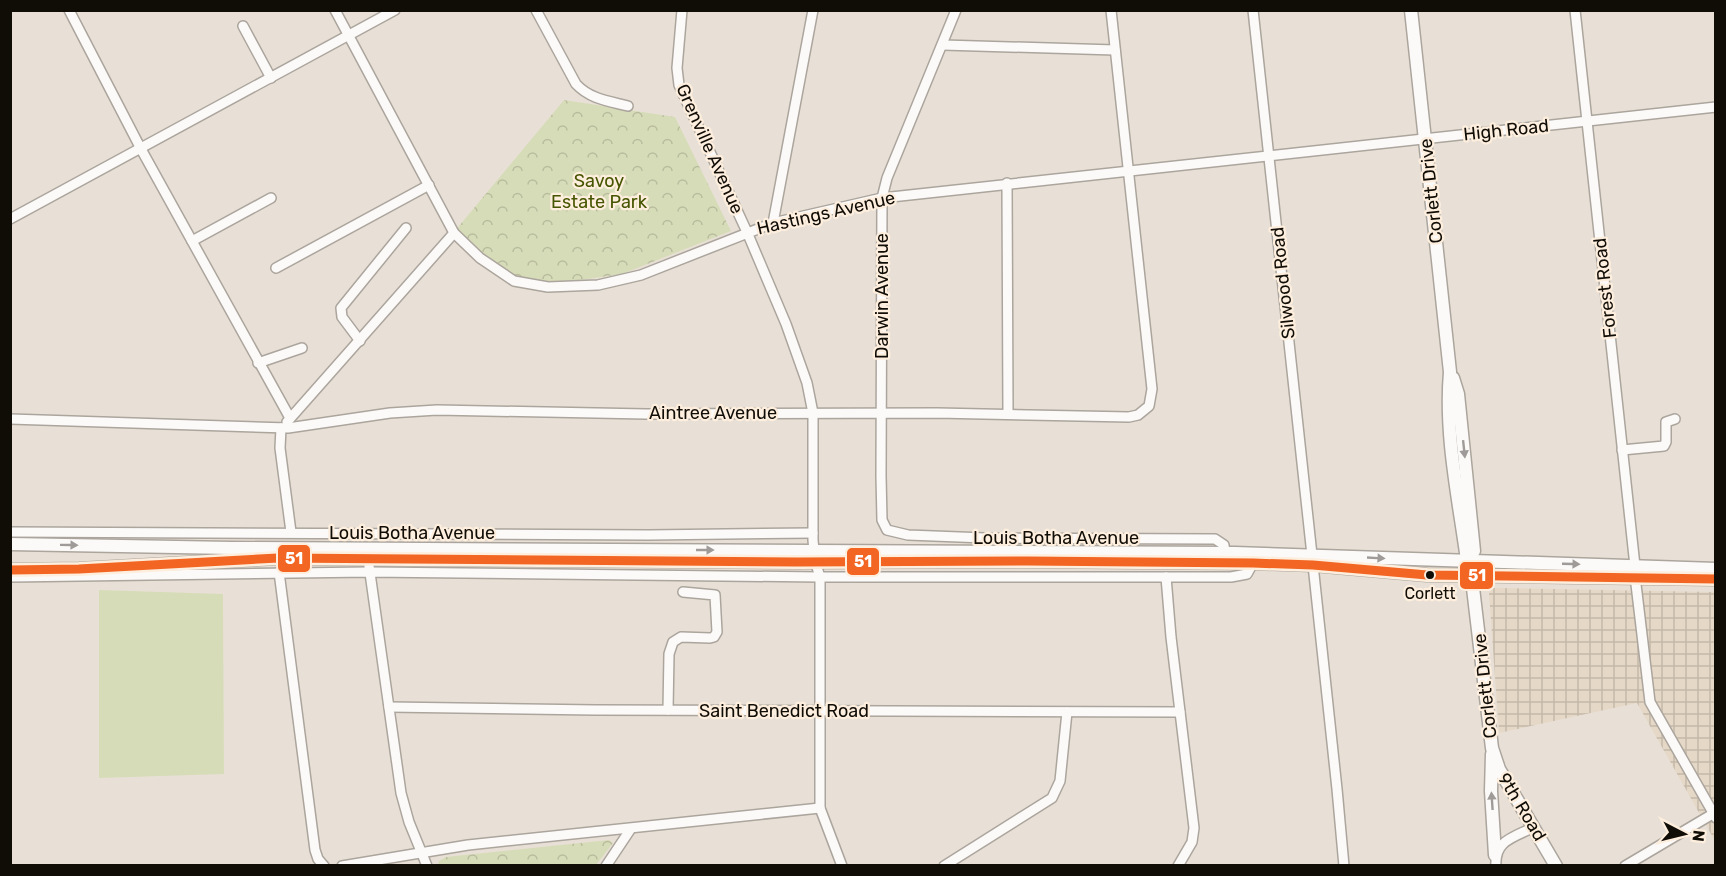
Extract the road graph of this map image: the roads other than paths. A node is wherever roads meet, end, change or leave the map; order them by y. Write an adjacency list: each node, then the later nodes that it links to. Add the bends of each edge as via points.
1 (69, 10): 21 (street)
2 (335, 10): 13 (street, Hastings Avenue)
3 (395, 10): 13 (street)
4 (536, 10): 17 (street, via 576,84 590,97)
5 (681, 10): 32 (street, Grenville Avenue, via 679,85)
6 (813, 10): 30 (street)
7 (956, 10): 14 (street, Darwin Avenue)
8 (1111, 10): 15 (street)
9 (1253, 10): 22 (street, Silwood Road)
10 (1411, 10): 20 (main road, Corlett Drive)
11 (1575, 10): 19 (street, Forest Road)
12 (243, 26): 16 (street)
13 (349, 36): 16 (street); 26 (street, Hastings Avenue)
14 (943, 45): 15 (street); 28 (street, Darwin Avenue)
15 (1115, 50): 24 (street)
16 (271, 78): 21 (street)
17 (628, 106)
18 (1716, 107): 19 (street, High Road)
19 (1587, 122): 20 (street, High Road); 46 (street, Forest Road)
20 (1425, 138): 22 (street, High Road); 61 (main road, Corlett Drive, via 1450,372 1452,450)
21 (141, 149): 29 (street); 34 (street)
22 (1269, 155): 23 (street, High Road); 59 (street, Silwood Road)
23 (1188, 164): 24 (street, Hastings Avenue)
24 (1127, 171): 25 (street, Hastings Avenue); 41 (street, Aintree Avenue, via 1152,389 1149,406 1130,417)
25 (1007, 183): 28 (street, Hastings Avenue); 41 (street)
26 (429, 184): 33 (street, Hastings Avenue); 35 (street)
27 (272, 198): 34 (street)
28 (882, 198): 30 (street, Hastings Avenue); 40 (street, Darwin Avenue)
29 (10, 219)
30 (773, 223): 32 (street, Hastings Avenue)
31 (406, 228): 36 (street, via 341,308 342,317)
32 (747, 232): 33 (street, Hastings Avenue, via 624,280 548,287 508,279); 39 (street, Grenville Avenue, via 795,346)
33 (454, 233): 36 (street)
34 (192, 241): 38 (street)
35 (276, 268)
36 (360, 341): 43 (street)
37 (302, 348): 38 (street)
38 (258, 363): 43 (street)
39 (813, 413): 40 (street, Aintree Avenue); 45 (street, Aintree Avenue, via 437,410); 50 (street, Grenville Avenue)
40 (882, 414): 41 (street, Aintree Avenue); 47 (street, Darwin Avenue)
41 (1008, 414)
42 (10, 418): 45 (street, Aintree Avenue)
43 (290, 418): 45 (street)
44 (1675, 419): 46 (street, via 1666,422 1664,446)
45 (281, 428): 49 (street)
46 (1623, 450): 65 (street, Forest Road)
47 (883, 524): 51 (street, Louis Botha Avenue, via 891,532)
48 (10, 532): 49 (street, Louis Botha Avenue)
49 (291, 532): 50 (street, Louis Botha Avenue)
50 (813, 533): 57 (street, Grenville Avenue)
51 (908, 535): 52 (street, Louis Botha Avenue); 54 (street)
52 (985, 538): 55 (street); 56 (street, Louis Botha Avenue, via 1211,539 1222,543)
53 (10, 544): 58 (main road, Louis Botha Avenue, one-way to 58, via 231,548)
54 (907, 552): 55 (main road, Louis Botha Avenue); 57 (main road, Louis Botha Avenue)
55 (984, 552): 56 (main road, Louis Botha Avenue)
56 (1225, 553): 59 (main road, Louis Botha Avenue)
57 (815, 556): 58 (main road, Louis Botha Avenue); 60 (main road, Louis Botha Avenue); 69 (street, Grenville Avenue)
58 (369, 560): 64 (main road, Louis Botha Avenue, via 278,558); 66 (street, Louis Botha Avenue); 69 (street, Louis Botha Avenue); 74 (street)
59 (1312, 560): 61 (main road, Louis Botha Avenue, one-way to 61); 62 (main road, Louis Botha Avenue); 72 (main road, Louis Botha Avenue); 93 (street, Silwood Road)
60 (973, 561): 62 (main road, Louis Botha Avenue); 67 (street)
61 (1471, 561): 65 (main road, Louis Botha Avenue, one-way to 65); 72 (main road, Corlett Drive)
62 (1253, 563): 70 (street, Louis Botha Avenue, via 1246,574 1238,576)
63 (1716, 569): 65 (main road, Louis Botha Avenue)
64 (10, 570)
65 (1635, 571): 71 (main road, Louis Botha Avenue); 72 (main road, Louis Botha Avenue); 81 (street, Forest Road, via 1650,702)
66 (279, 572): 68 (street, Louis Botha Avenue); 86 (street, via 315,850)
67 (973, 576): 69 (street, Louis Botha Avenue); 70 (street, Louis Botha Avenue)
68 (10, 577)
69 (820, 577): 76 (street, Grenville Avenue)
70 (1166, 577): 78 (street)
71 (1716, 579)
72 (1473, 580): 79 (main road, Corlett Drive)
73 (682, 592): 75 (street, via 715,595 717,632 710,638 681,637 673,642 669,654)
74 (389, 707): 75 (street, Saint Benedict Road); 84 (street, via 402,801)
75 (668, 710): 76 (street, Saint Benedict Road)
76 (820, 710): 77 (street, Saint Benedict Road); 80 (street, Grenville Avenue)
77 (1067, 712): 78 (street, Saint Benedict Road); 91 (street, via 1060,781 1052,798)
78 (1180, 712): 92 (street, via 1194,828 1192,843)
79 (1492, 748): 82 (main road, 9th Road, via 1499,769); 85 (main road, one-way to 79)
80 (820, 808): 83 (street); 90 (street)
81 (1715, 814): 95 (street)
82 (1534, 827): 85 (street, via 1504,842); 94 (main road, 9th Road)
83 (630, 830): 84 (street); 89 (street)
84 (421, 853): 87 (street); 88 (street)
85 (1496, 860)
86 (324, 866)
87 (342, 866)
88 (427, 866)
89 (606, 866)
90 (842, 866)
91 (944, 866)
92 (1178, 866)
93 (1344, 866)
94 (1556, 866)
95 (1625, 866)

